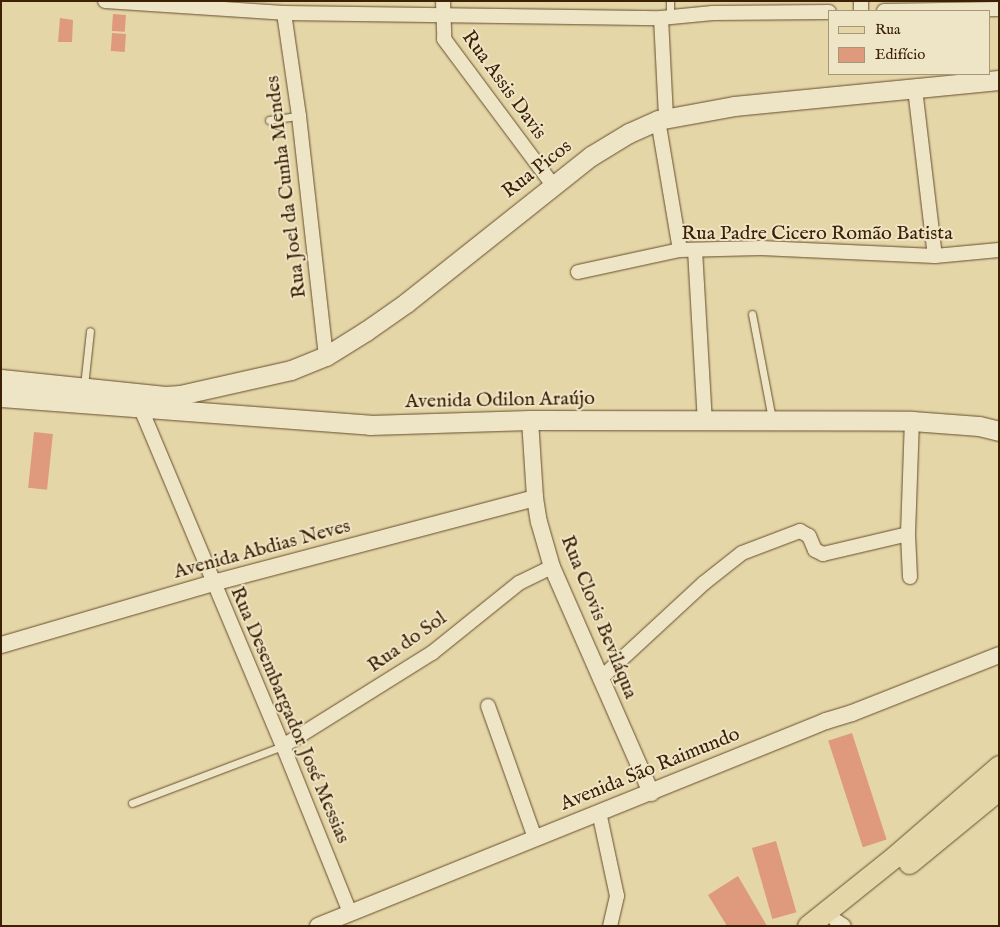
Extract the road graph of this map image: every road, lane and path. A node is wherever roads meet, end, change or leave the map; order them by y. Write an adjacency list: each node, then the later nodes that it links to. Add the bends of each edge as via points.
1 (105, 1): 10 (street)
2 (670, 1): 11 (lane)
3 (981, 5): 7 (street); 8 (street)
4 (713, 7): 5 (street); 11 (street)
5 (737, 7): 9 (street)
6 (442, 8): 10 (street); 11 (street); 17 (street, Rua Assis Davis, via 444,39)
7 (999, 9)
8 (900, 10)
9 (828, 12)
10 (284, 13): 14 (street, Rua Joel da Cunha Mendes)
11 (666, 18): 15 (street)
12 (999, 80): 13 (main road, Rua Picos)
13 (915, 89): 15 (main road, Rua Picos, via 752,104); 21 (street)
14 (300, 116): 16 (lane); 25 (street, Rua Joel da Cunha Mendes)
15 (662, 118): 17 (main road, Rua Picos, via 610,144); 18 (street)
16 (269, 120)
17 (553, 184): 25 (main road, Rua Picos, via 406,303)
18 (680, 250): 19 (street, Rua Padre Cicero Romão Batista); 22 (street, Rua Padre Cicero Romão Batista)
19 (695, 250): 21 (street, Rua Padre Cicero Romão Batista, via 761,248); 32 (street)
20 (999, 250): 21 (street, Rua Padre Cicero Romão Batista)
21 (935, 256)
22 (578, 272)
23 (752, 314): 33 (lane)
24 (90, 331): 27 (lane)
25 (326, 356): 29 (main road, Rua Picos, via 291,370 180,395)
26 (1, 378): 27 (main road, Avenida Odilon Araújo)
27 (84, 386): 29 (main road, Avenida Odilon Araújo)
28 (1, 398): 29 (main road, Avenida Odilon Araújo)
29 (143, 399): 30 (main road, Avenida Odilon Araújo, via 370,425); 39 (street, Rua Desembargador José Messias, via 144,416)
30 (530, 420): 32 (main road, Avenida Odilon Araújo); 35 (street, Rua Clovis Beviláqua)
31 (912, 421): 33 (main road, Avenida Odilon Araújo); 34 (main road, Avenida Odilon Araújo, via 979,426); 36 (street)
32 (705, 422): 33 (main road, Avenida Odilon Araújo)
33 (772, 422)
34 (999, 431)
35 (535, 498): 37 (street, Rua Clovis Beviláqua); 39 (street, Avenida Abdias Neves)
36 (908, 534): 38 (street); 42 (street, via 823,554 815,550 805,532 794,532 742,553 704,583)
37 (552, 568): 42 (street, Rua Clovis Beviláqua); 44 (street, Rua do Sol, via 519,583 432,653)
38 (910, 577)
39 (213, 584): 40 (street, Avenida Abdias Neves); 44 (street, Rua Desembargador José Messias)
40 (1, 645)
41 (999, 655): 47 (street, Avenida São Raimundo)
42 (600, 679): 47 (street, Rua Clovis Beviláqua)
43 (488, 706): 50 (street)
44 (283, 746): 48 (lane); 51 (street, Rua Desembargador José Messias)
45 (999, 766): 46 (main road)
46 (992, 792): 52 (main road); 55 (main road, via 894,857)
47 (651, 793): 49 (street, Avenida São Raimundo)
48 (132, 803)
49 (599, 812): 50 (street, Avenida São Raimundo); 54 (street, via 617,896)
50 (535, 838): 51 (street, Avenida São Raimundo)
51 (350, 913): 53 (street, Avenida São Raimundo)
52 (837, 924)
53 (318, 926)
54 (610, 926)
55 (808, 926)

